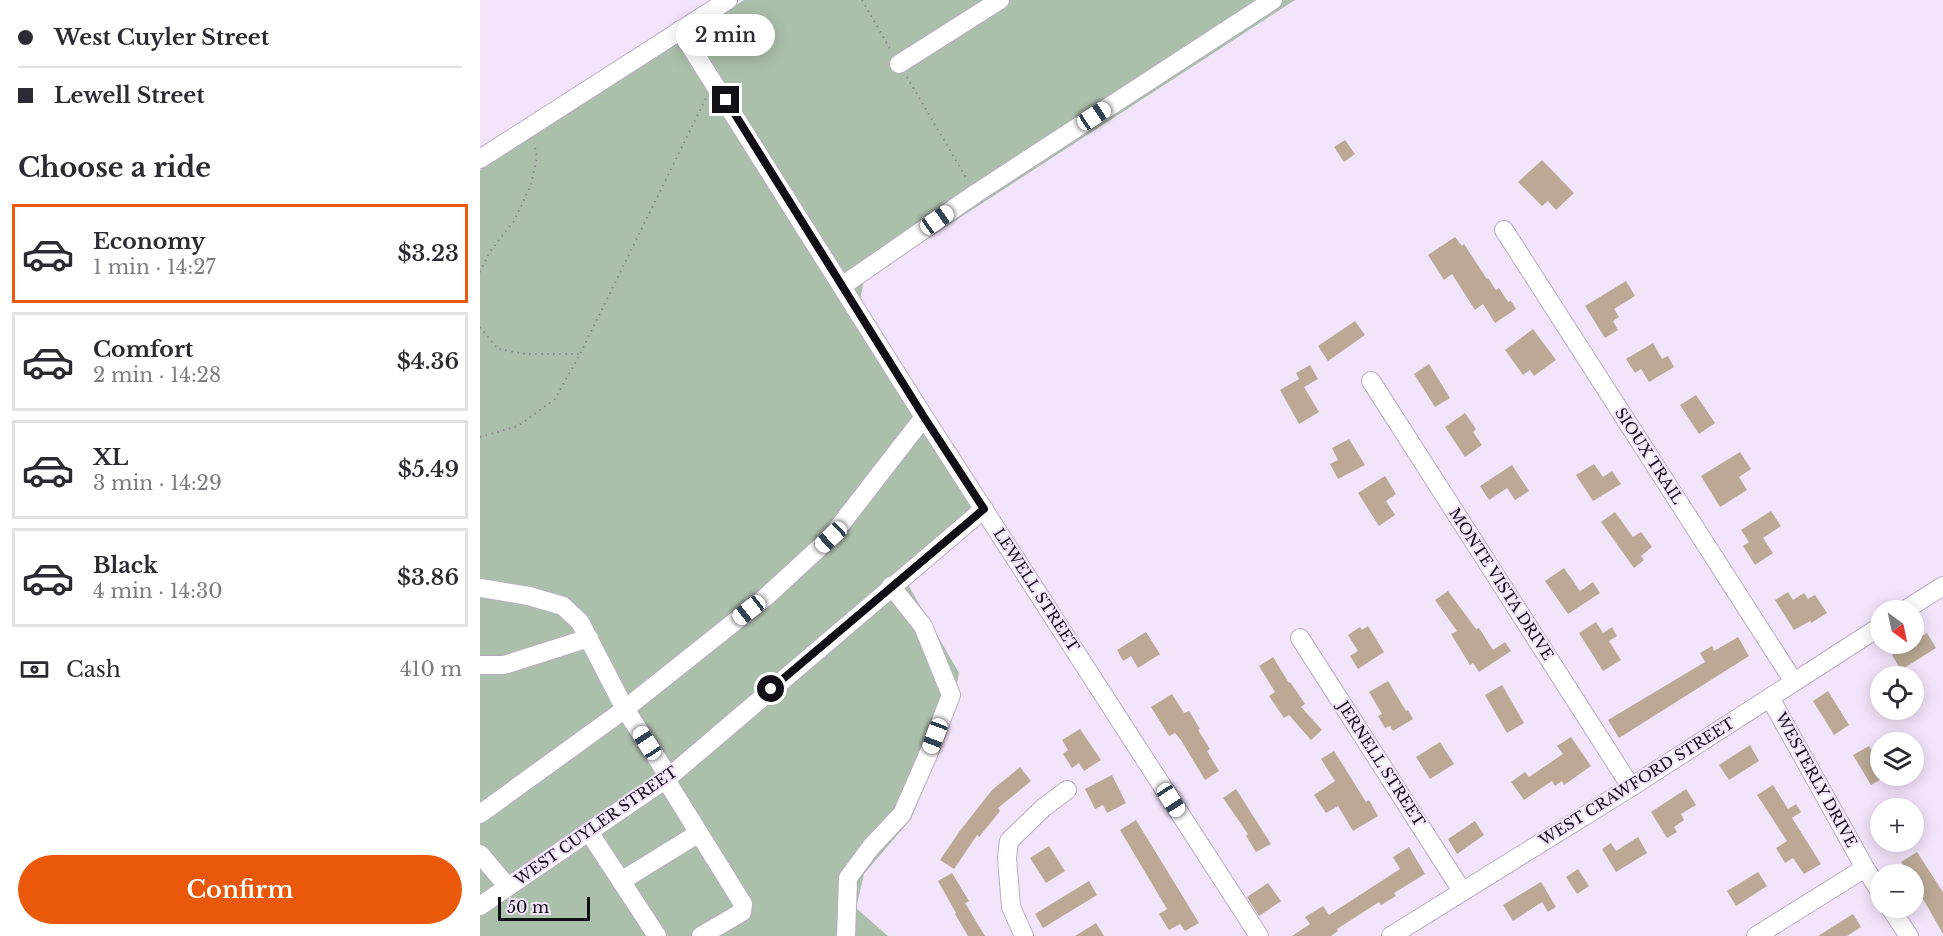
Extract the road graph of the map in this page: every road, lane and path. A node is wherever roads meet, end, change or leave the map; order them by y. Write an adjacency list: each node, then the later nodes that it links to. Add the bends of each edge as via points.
1 (728, 0): 5 (street)
2 (862, 0): 6 (path)
3 (1000, 0): 6 (street)
4 (1273, 0): 10 (street)
5 (680, 30): 7 (street, LEWELL STREET); 8 (street)
6 (899, 64): 10 (path)
7 (714, 81): 13 (street, LEWELL STREET); 15 (path)
8 (531, 126): 9 (street); 12 (path, via 537,157 531,185 514,221 489,253)
9 (480, 159)
10 (975, 194): 13 (street)
11 (1504, 231): 28 (street, SIOUX TRAIL)
12 (480, 272)
13 (842, 286): 17 (street, LEWELL STREET)
14 (480, 327): 15 (path, via 498,349 526,354)
15 (580, 354): 18 (path, via 555,399 518,426)
16 (1371, 381): 32 (street, MONTE VISTA DRIVE)
17 (924, 417): 19 (street, LEWELL STREET); 30 (street, via 831,537 767,596)
18 (480, 436)
19 (984, 509): 20 (street, WEST CUYLER STREET); 49 (street, LEWELL STREET)
20 (891, 586): 31 (street, WEST CUYLER STREET); 47 (street, via 923,626 951,695 902,814 848,878)
21 (1943, 586): 23 (street)
22 (480, 588): 25 (street, via 563,606 580,622)
23 (1921, 600)
24 (1870, 633): 28 (street, WEST CRAWFORD STREET)
25 (589, 638): 27 (street, via 504,666); 30 (street)
26 (1300, 638): 42 (street, JERNELL STREET)
27 (480, 665)
28 (1794, 682): 29 (street, WEST CRAWFORD STREET)
29 (1770, 698): 32 (street, WEST CRAWFORD STREET); 38 (street, WESTERLY DRIVE)
30 (625, 709): 31 (street); 34 (street)
31 (667, 778): 35 (street, WEST CUYLER STREET); 36 (street)
32 (1631, 787): 42 (street, WEST CRAWFORD STREET)
33 (1067, 790): 48 (street, via 1009,841 1011,907)
34 (480, 814)
35 (589, 832): 40 (street); 41 (street, WEST CUYLER STREET)
36 (699, 833): 40 (street); 46 (street, via 743,904 742,912)
37 (480, 854): 41 (street)
38 (1865, 868): 39 (street, WESTERLY DRIVE); 51 (street)
39 (1870, 876)
40 (621, 881): 45 (street)
41 (508, 887): 43 (street, WEST CUYLER STREET)
42 (1462, 891): 50 (street, WEST CRAWFORD STREET)
43 (480, 906)
44 (1897, 918): 52 (street)
45 (657, 936)
46 (701, 936)
47 (846, 936)
48 (1024, 936)
49 (1258, 936)
50 (1391, 936)
51 (1756, 936)
52 (1909, 936)

